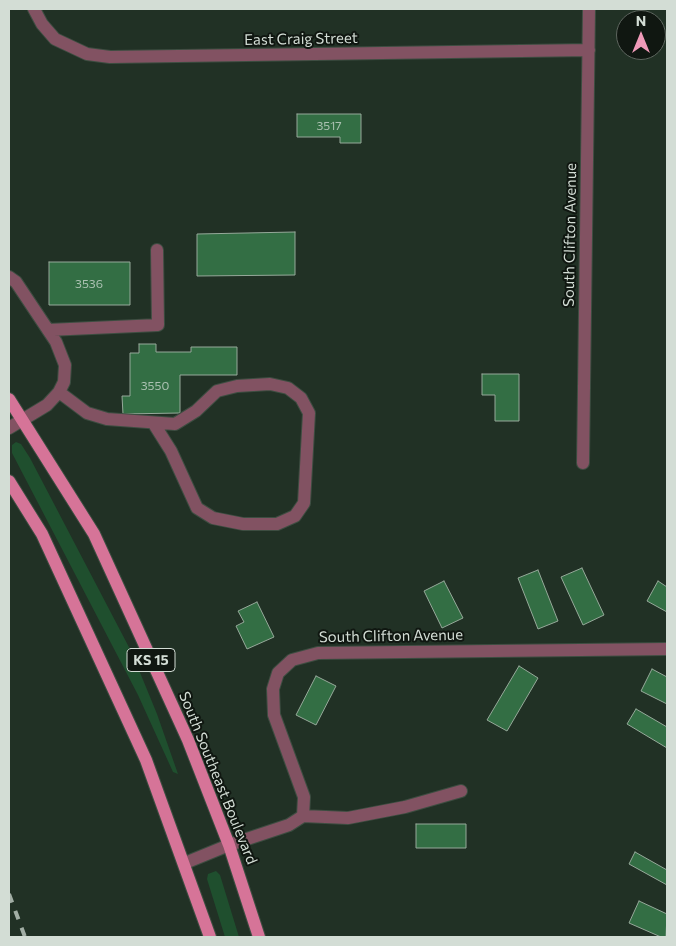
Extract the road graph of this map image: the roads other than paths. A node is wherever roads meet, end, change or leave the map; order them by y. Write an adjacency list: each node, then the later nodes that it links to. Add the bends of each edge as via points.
1 (34, 9): 3 (street, East Craig Street, via 55,39 87,54 110,57)
2 (589, 9): 3 (street, South Clifton Avenue)
3 (589, 50): 12 (street, South Clifton Avenue)
4 (157, 250): 6 (street, via 158,325)
5 (9, 277): 6 (street, via 16,282)
6 (48, 330): 7 (street, via 66,365)
7 (59, 392): 9 (street, via 47,405); 10 (street, via 87,413)
8 (9, 399): 9 (main road, South Southeast Boulevard / KS 15)
9 (23, 421): 11 (street); 17 (main road, South Southeast Boulevard / KS 15, via 94,534 188,740)
10 (154, 424): 10 (street, via 175,424 196,411 217,391 270,384 288,388 301,398 309,413 304,503 295,516 277,524 243,524 213,518 197,508)
11 (9, 428)
12 (583, 463)
13 (9, 481): 18 (main road, KS 15, via 42,534 146,760)
14 (667, 649): 16 (street, South Clifton Avenue, via 318,653 292,660 278,673 273,689 274,715 304,797)
15 (461, 791): 16 (street, via 405,807 348,818)
16 (303, 816): 17 (street, via 289,825)
17 (229, 845): 18 (street); 20 (main road, South Southeast Boulevard / KS 15)
18 (184, 863): 19 (main road, KS 15)
19 (210, 937)
20 (259, 937)

